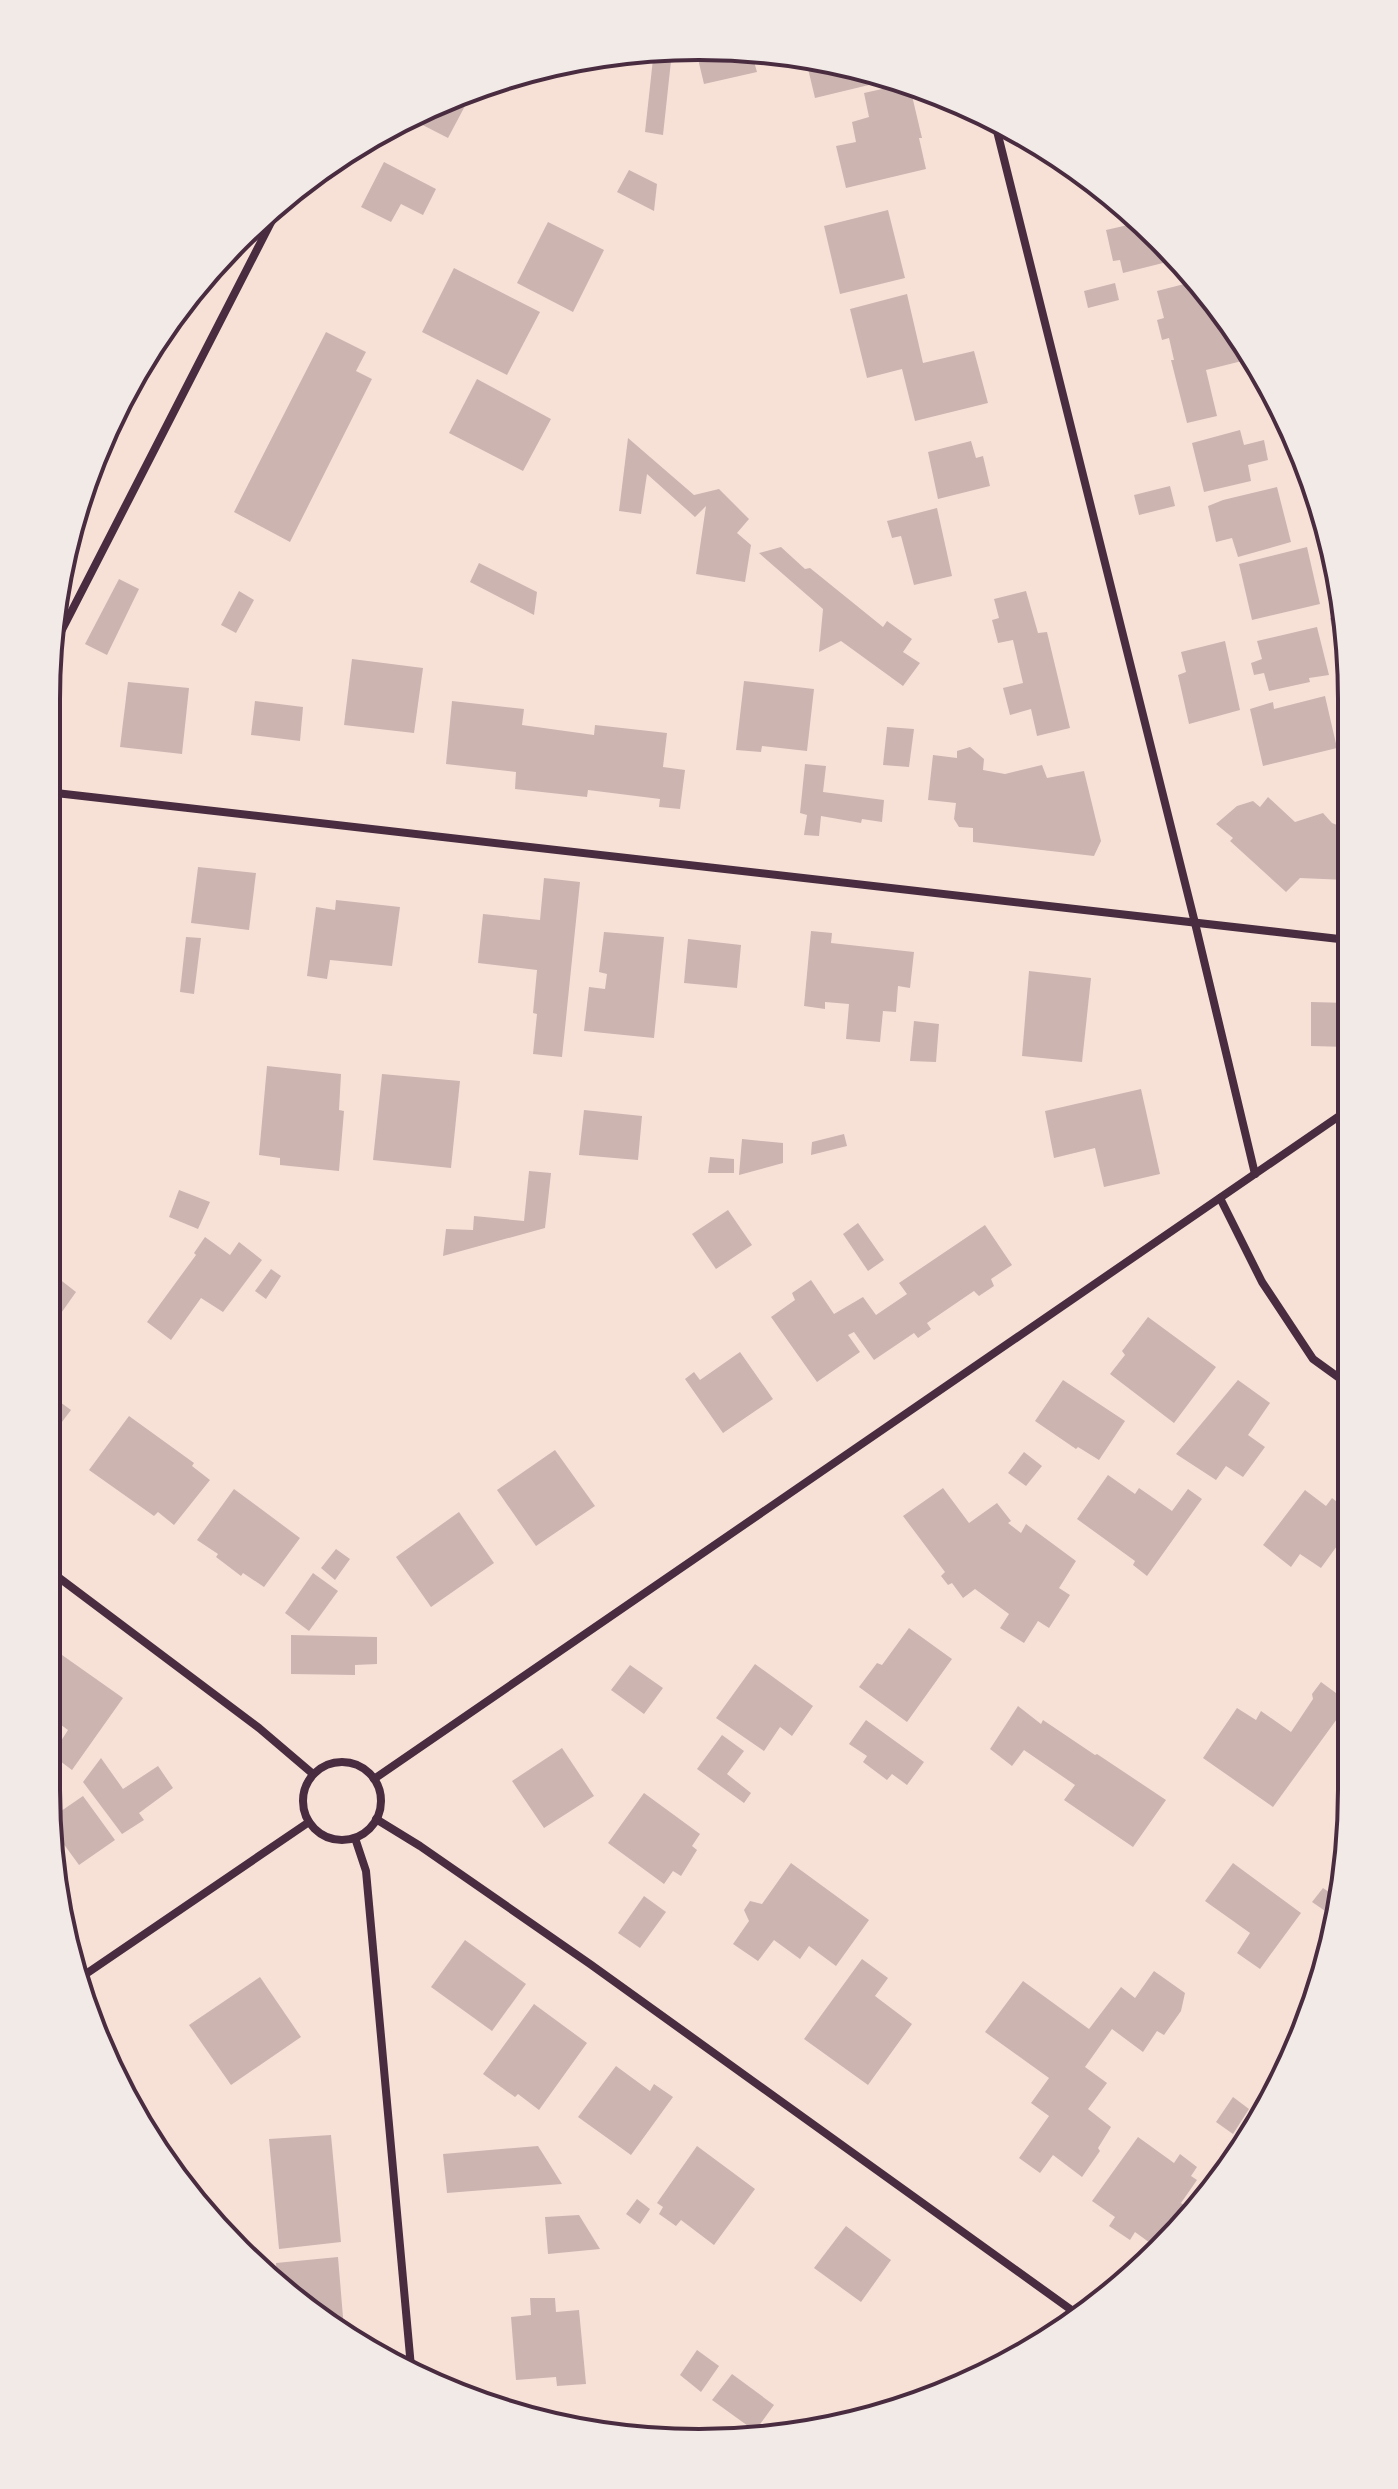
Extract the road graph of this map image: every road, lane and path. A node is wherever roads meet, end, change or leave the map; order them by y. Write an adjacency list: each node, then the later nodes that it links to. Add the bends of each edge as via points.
1 (998, 135): 5 (street)
2 (268, 228): 3 (street)
3 (64, 626)
4 (60, 793): 5 (street)
5 (1195, 923): 6 (street); 8 (street)
6 (1338, 939)
7 (1338, 1117): 8 (street)
8 (1255, 1174): 9 (street)
9 (1220, 1198): 10 (street, via 1262,1282 1313,1359); 13 (street)
10 (1338, 1377)
11 (60, 1579): 12 (street)
12 (313, 1774): 13 (street, via 338,1762 352,1763); 15 (street, via 303,1797)
13 (374, 1779): 14 (street, via 381,1806)
14 (376, 1819): 16 (street); 18 (street, via 577,1955)
15 (309, 1822): 16 (street, via 338,1840); 17 (street)
16 (355, 1838): 19 (street, via 366,1871)
17 (87, 1973)
18 (1071, 2309)
19 (410, 2360)

